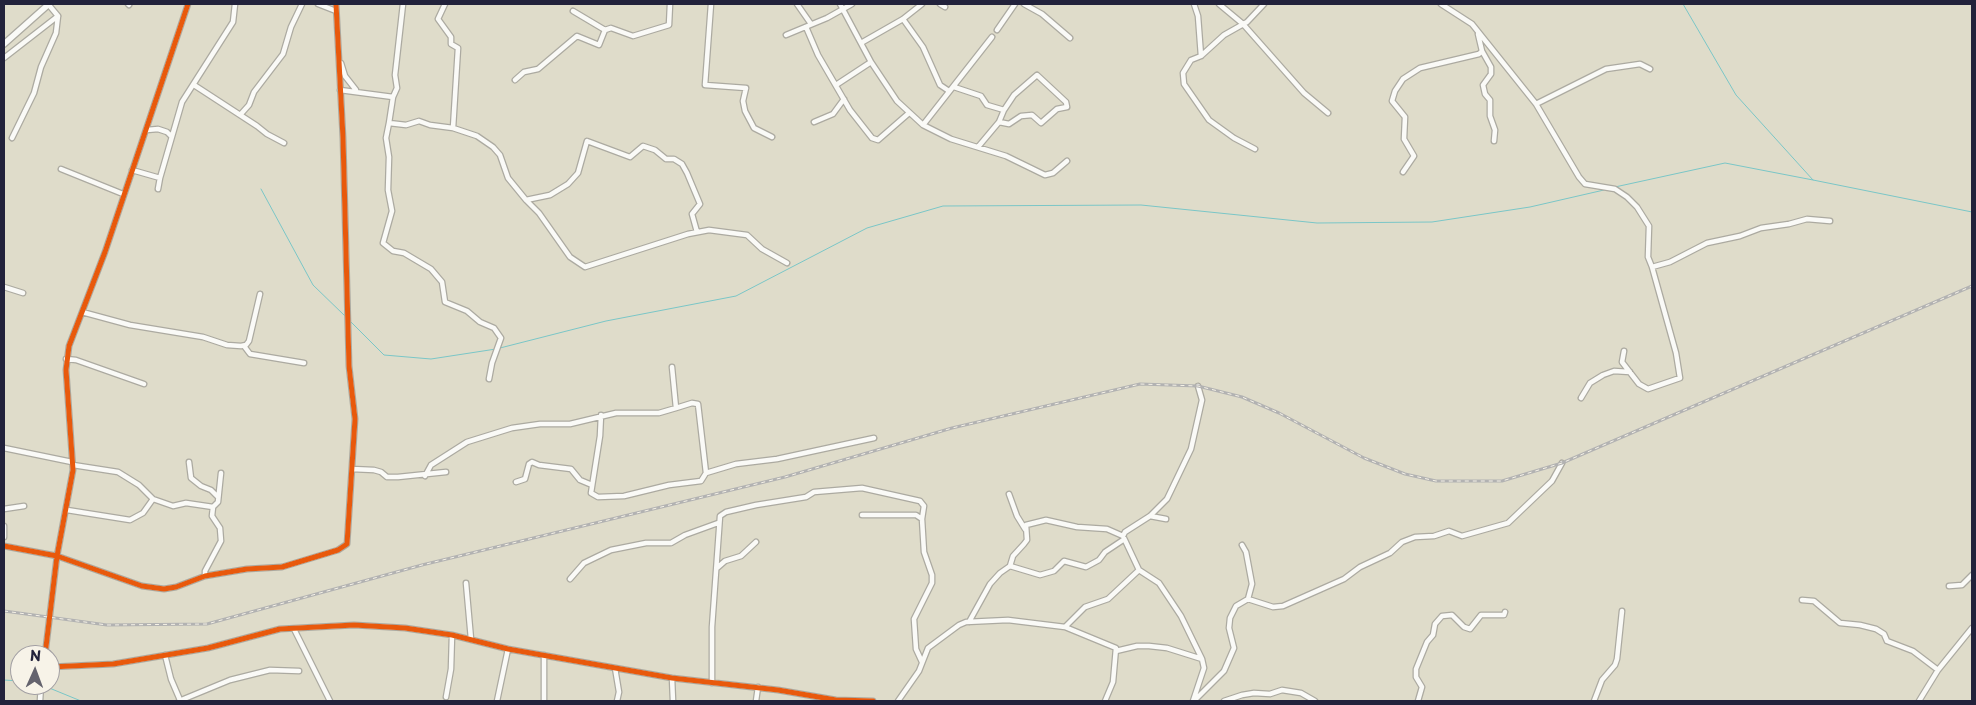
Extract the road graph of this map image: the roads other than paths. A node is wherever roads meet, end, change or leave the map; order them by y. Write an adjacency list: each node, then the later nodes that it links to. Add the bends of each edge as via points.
1 (49, 4): 23 (street); 35 (main road)
2 (188, 4): 60 (street)
3 (235, 4): 43 (street, via 233,22)
4 (302, 4): 54 (street, via 283,54)
5 (318, 4): 21 (street)
6 (336, 4): 21 (street)
7 (403, 4): 48 (street, via 395,75 397,88)
8 (444, 4): 59 (street, via 438,18 451,44 458,48)
9 (670, 4): 28 (street, via 669,25 633,36 611,28)
10 (711, 4): 62 (street, via 704,85 746,88 745,111 754,128)
11 (797, 4): 25 (street)
12 (852, 4): 20 (street)
13 (922, 4): 24 (street)
14 (1015, 4): 29 (street)
15 (1024, 4): 33 (street, via 1042,14)
16 (1194, 4): 38 (street)
17 (1219, 4): 26 (street)
18 (1264, 4): 26 (street)
19 (1441, 4): 30 (street, via 1472,24)
20 (841, 6): 25 (street); 34 (street)
21 (336, 11): 37 (street)
22 (573, 11): 28 (street)
23 (58, 16): 39 (street); 63 (street, via 56,32 34,92)
24 (903, 19): 34 (street); 45 (street, via 923,47 940,85)
25 (810, 24): 27 (street)
26 (1243, 24): 38 (street, via 1224,35); 52 (street, via 1304,93)
27 (806, 27): 31 (street); 44 (street)
28 (605, 30): 42 (street, via 599,45 577,36 538,69 524,72)
29 (997, 30)
30 (1478, 34): 36 (street); 50 (street)
31 (786, 35)
32 (992, 37): 45 (street)
33 (1070, 38)
34 (861, 42): 40 (street)
35 (4, 44)
36 (1482, 51): 64 (street, via 1491,67 1491,74 1484,85 1490,100); 71 (street, via 1420,68 1398,86 1392,101 1405,117 1404,139 1414,156)
37 (339, 56): 46 (street); 47 (street, via 345,76)
38 (1201, 56): 67 (street, via 1191,60 1183,72 1184,84 1209,120)
39 (4, 58)
40 (871, 62): 44 (street); 53 (street, via 896,102)
41 (1650, 69): 50 (street, via 1640,64 1606,69)
42 (515, 80)
43 (194, 85): 54 (street); 61 (street, via 182,102)
44 (836, 85): 49 (street)
45 (951, 89): 51 (street, via 981,96 987,105); 58 (street)
46 (340, 90): 47 (street); 101 (street, via 349,366 355,419)
47 (356, 90): 48 (street)
48 (393, 97): 57 (street)
49 (844, 98): 53 (street, via 875,140); 55 (street, via 833,114)
50 (1536, 104): 79 (street, via 1579,178 1585,184 1615,189 1627,197 1646,220 1649,226 1648,257)
51 (1004, 110): 56 (street); 56 (street, via 1014,95 1037,75 1066,102 1067,107 1057,109 1041,123 1032,115 1021,116 1009,124)
52 (1328, 112)
53 (909, 113): 58 (street)
54 (240, 115): 65 (street)
55 (814, 122)
56 (998, 122): 66 (street)
57 (389, 124): 59 (street, via 419,121); 90 (street, via 386,138 392,211 383,243 431,269 442,282 445,302 468,311 480,322 494,328 501,338)
58 (923, 125): 66 (street, via 951,139)
59 (453, 128): 75 (street, via 477,136 493,146 504,162 508,178)
60 (146, 130): 61 (street, via 158,129); 70 (street)
61 (171, 136): 72 (street)
62 (772, 137)
63 (12, 138)
64 (1494, 141)
65 (284, 142)
66 (978, 147): 68 (street, via 1046,175)
67 (1255, 148)
68 (1067, 161)
69 (61, 169): 74 (street)
70 (132, 170): 72 (street); 74 (street)
71 (1402, 172)
72 (160, 178): 73 (street)
73 (158, 190)
74 (123, 194): 83 (street)
75 (526, 200): 77 (street, via 570,257 585,267); 77 (street, via 550,195 568,184 578,173 587,140 630,157 643,146 682,164 700,204 692,214)
76 (1830, 221): 79 (street, via 1807,218 1761,228 1706,243 1670,262)
77 (697, 232): 78 (street, via 709,230 747,236)
78 (787, 263)
79 (1652, 267): 89 (street, via 1680,378 1648,388 1639,384)
80 (4, 287): 81 (street)
81 (23, 293)
82 (260, 294): 84 (street, via 249,342)
83 (82, 312): 84 (street, via 130,325); 86 (street)
84 (244, 346): 87 (street, via 250,354)
85 (1624, 351): 89 (street, via 1622,362)
86 (66, 359): 91 (street); 100 (street)
87 (304, 362)
88 (672, 367): 94 (street)
89 (1630, 372): 93 (street, via 1614,371 1603,375 1590,383)
90 (489, 379)
91 (144, 384)
92 (1198, 386): 116 (street, via 1202,400 1191,449 1167,499)
93 (1581, 398)
94 (676, 408): 95 (street, via 659,413); 104 (street, via 698,404)
95 (601, 415): 105 (street, via 570,424 540,424 480,436 431,465); 107 (street)
96 (874, 438): 104 (street, via 777,460 736,464)
97 (4, 448): 100 (street)
98 (189, 462): 109 (street, via 191,478)
99 (1562, 463): 136 (street, via 1552,481 1508,523 1462,536 1449,531 1402,542 1390,553 1344,579 1282,606)
100 (72, 464): 110 (street, via 118,472); 114 (street)
101 (352, 469): 105 (street, via 374,470 387,477); 131 (street, via 348,540 344,548 282,567)
102 (221, 472): 109 (street)
103 (446, 472): 105 (street)
104 (706, 473): 107 (street, via 701,481 624,496 594,496 591,494)
105 (424, 476)
106 (516, 482): 107 (street, via 525,479 532,462 571,469 583,483)
107 (592, 485)
108 (1009, 494): 121 (street)
109 (218, 497): 112 (street)
110 (154, 499): 112 (street, via 173,506 186,503); 114 (street, via 143,514 130,520)
111 (24, 506): 113 (street)
112 (213, 507): 131 (street, via 212,516 220,528 221,541)
113 (4, 509)
114 (67, 510): 127 (street)
115 (862, 515): 117 (street, via 916,515)
116 (1150, 516): 118 (street); 123 (street)
117 (922, 519): 119 (street, via 924,506 920,501 862,488 814,492 726,512); 152 (street, via 924,552 932,583 914,619 916,649)
118 (1166, 519)
119 (718, 523): 129 (street); 133 (street, via 671,543 646,543 611,550 584,563)
120 (4, 526): 122 (street)
121 (1025, 529): 123 (street, via 1026,525 1046,520 1107,529); 128 (street, via 1027,540 1013,556)
122 (4, 536)
123 (1123, 538): 128 (street, via 1099,560 1086,567 1064,561 1055,570 1040,575); 130 (street)
124 (756, 542): 129 (street, via 741,556 720,564)
125 (1242, 545): 136 (street, via 1252,584)
126 (4, 546): 127 (street)
127 (57, 556): 131 (street, via 150,588 176,587); 146 (street)
128 (1010, 566): 140 (street, via 990,584)
129 (716, 569): 158 (street)
130 (1139, 570): 141 (street, via 1108,599 1085,607); 151 (street, via 1159,583)
131 (205, 576)
132 (1972, 576): 135 (street, via 1962,585)
133 (570, 579)
134 (466, 583): 145 (street)
135 (1949, 586)
136 (1248, 600): 171 (street, via 1236,606 1230,618 1234,648 1224,671)
137 (1802, 600): 155 (street, via 1814,601 1840,623 1876,629 1884,634 1887,641 1913,651)
138 (1622, 611): 175 (street, via 1617,659 1602,680)
139 (1506, 612): 174 (street, via 1481,615 1470,629 1452,616 1442,616 1435,624 1416,669 1416,677 1422,687)
140 (969, 622): 141 (street, via 1008,620); 152 (street, via 938,639 928,648)
141 (1065, 627): 148 (street, via 1111,645)
142 (1972, 628): 155 (street)
143 (294, 630): 144 (street, via 354,625); 149 (street, via 280,629 241,641); 162 (street)
144 (452, 635): 145 (street); 160 (street)
145 (471, 639): 147 (street)
146 (46, 645)
147 (508, 649): 150 (street); 163 (street)
148 (1116, 651): 151 (street, via 1149,646); 170 (street, via 1113,682)
149 (165, 655): 153 (street, via 113,664); 161 (street)
150 (544, 655): 154 (street); 164 (street)
151 (1202, 659): 171 (street, via 1204,668)
152 (922, 662): 169 (street)
153 (60, 667)
154 (615, 668): 157 (street); 165 (street, via 619,692)
155 (1938, 670): 176 (street)
156 (299, 671): 161 (street, via 270,670 230,680)
157 (672, 678): 158 (street); 166 (street)
158 (712, 683): 159 (street)
159 (758, 687): 167 (street); 168 (street, via 836,700)
160 (446, 697)
161 (179, 701)
162 (330, 701)
163 (497, 701)
164 (544, 701)
165 (617, 701)
166 (672, 701)
167 (756, 701)
168 (873, 701)
169 (898, 701)
170 (1105, 701)
171 (1194, 701)
172 (1224, 701): 173 (street, via 1242,695 1282,690 1301,693)
173 (1315, 701)
174 (1418, 701)
175 (1594, 701)
176 (1919, 701)

